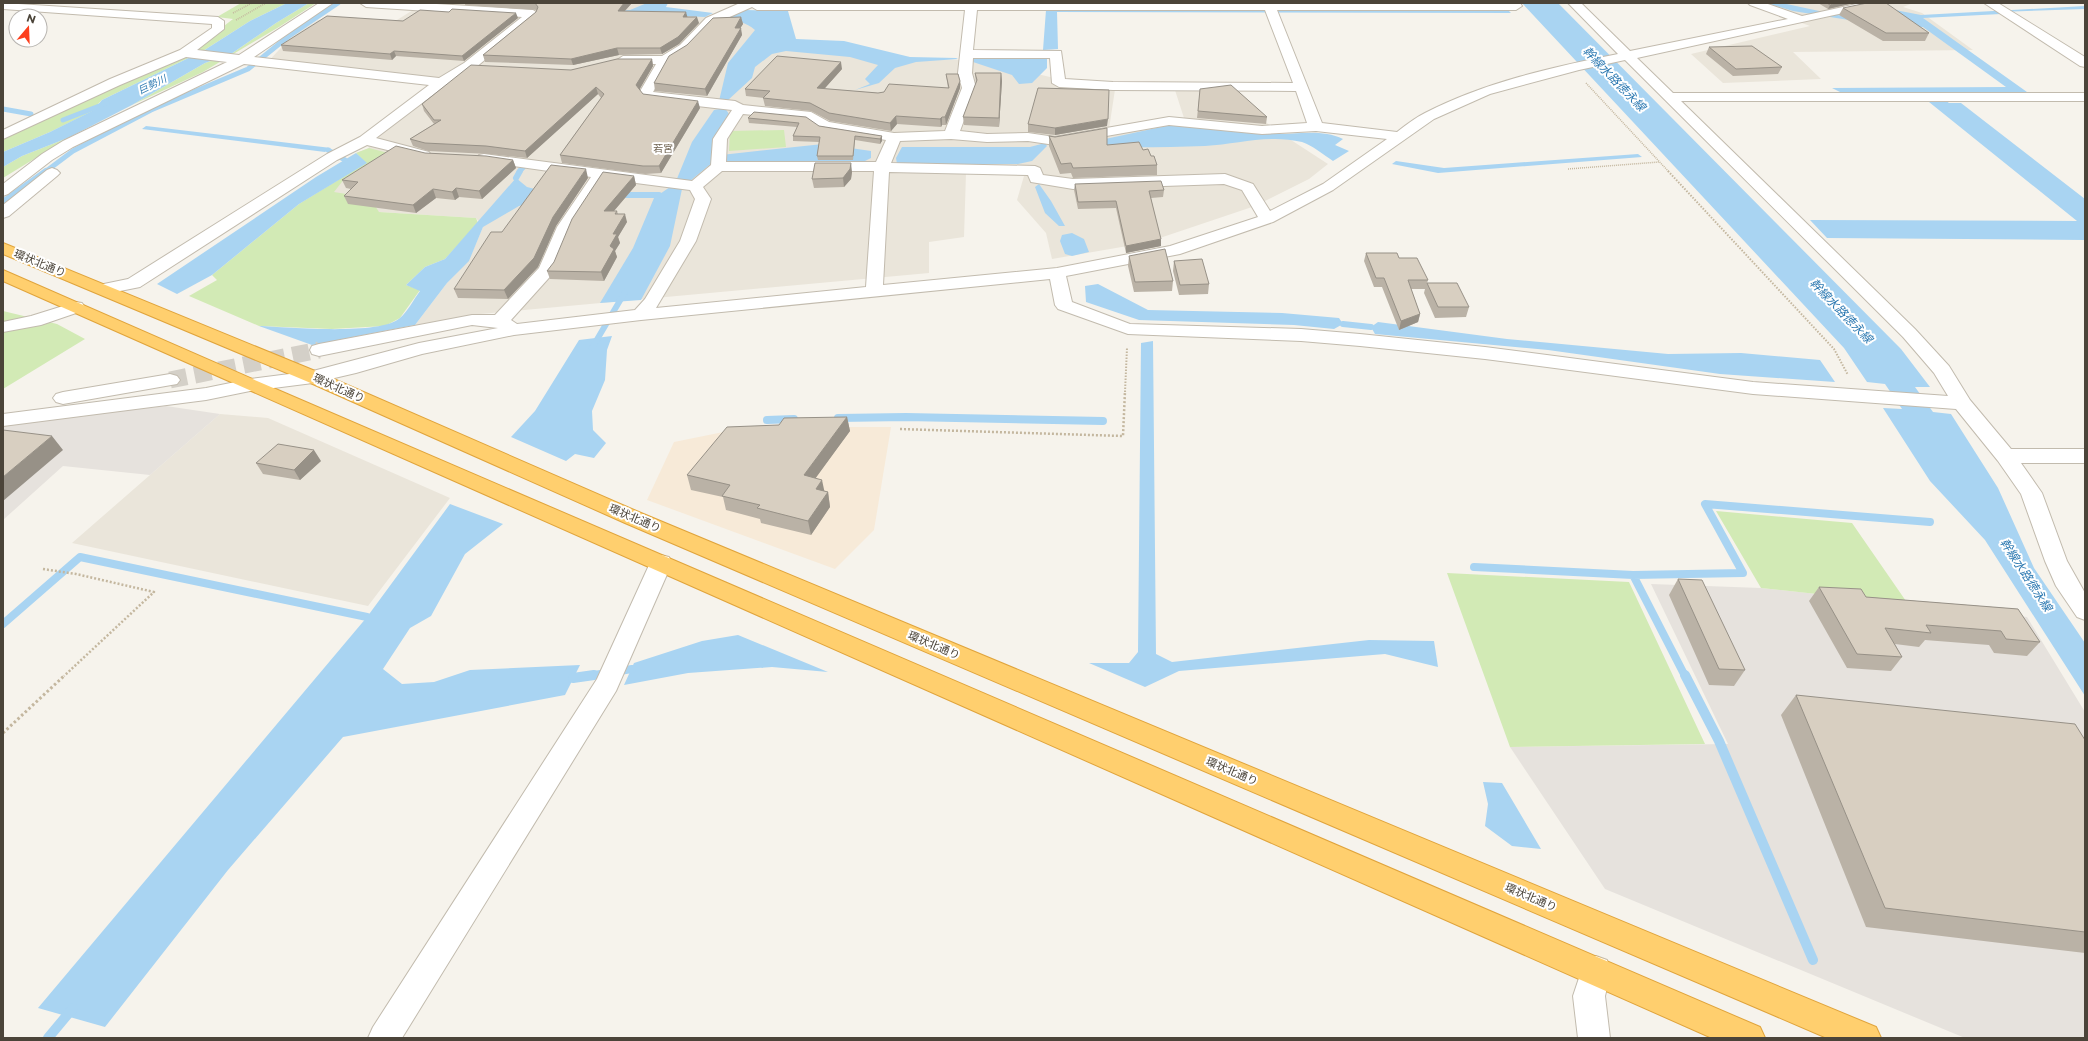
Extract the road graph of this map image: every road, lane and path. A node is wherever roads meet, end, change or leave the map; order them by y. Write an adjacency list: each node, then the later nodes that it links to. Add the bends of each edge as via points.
1 (327, 3): 18 (street)
2 (366, 3): 9 (street)
3 (750, 3): 19 (street, via 710,21 684,48)
4 (756, 3): 11 (street, via 757,6)
5 (1574, 3): 16 (street)
6 (1754, 3): 14 (street)
7 (1876, 3): 14 (street)
8 (1990, 3): 21 (street)
9 (413, 4): 22 (street, via 533,14)
10 (3, 5): 15 (street, via 218,21 218,29)
11 (971, 6): 13 (street); 17 (street)
12 (1516, 6): 13 (street)
13 (1272, 10): 26 (street)
14 (1802, 20): 16 (street)
15 (185, 53): 18 (street); 31 (street, via 115,82)
16 (1624, 56): 24 (street); 27 (street)
17 (966, 58): 26 (street, via 1056,54 1058,84); 32 (street, via 965,73 969,88)
18 (242, 60): 25 (street); 42 (street, via 68,144)
19 (665, 60): 20 (street); 29 (street, via 646,93 650,97)
20 (615, 61)
21 (2085, 63)
22 (469, 66): 23 (street); 25 (street)
23 (484, 67)
24 (1573, 67): 33 (street, via 1485,91 1428,116); 39 (path)
25 (441, 82): 35 (street)
26 (1301, 87): 30 (street)
27 (1669, 96): 28 (street); 63 (street, via 1909,333 1942,370)
28 (2085, 97)
29 (737, 107): 34 (street, via 811,116 826,126); 38 (street, via 720,139)
30 (1316, 127): 32 (street, via 1262,130 1169,121 1055,141 1028,137 987,138); 33 (street)
31 (3, 135)
32 (950, 135): 34 (street)
33 (1398, 136): 47 (street, via 1328,187)
34 (894, 137): 40 (street)
35 (365, 140): 36 (street); 51 (street, via 338,154 134,283)
36 (436, 156)
37 (474, 158): 43 (street)
38 (718, 160): 40 (street); 44 (street)
39 (1660, 162): 41 (path); 62 (path, via 1834,349)
40 (882, 167): 47 (street, via 1035,171 1036,179 1073,184 1225,179 1248,187); 52 (street)
41 (1568, 169)
42 (28, 170): 45 (street); 46 (street, via 52,174)
43 (601, 174): 44 (street); 55 (street, via 565,226 547,270)
44 (694, 186): 54 (street, via 703,199 688,241 653,301)
45 (3, 191)
46 (3, 213)
47 (1267, 219): 49 (street, via 1174,250)
48 (3, 248): 51 (highway, 環状北通り)
49 (1057, 274): 52 (street); 57 (street, via 1064,305)
50 (6, 276): 53 (highway)
51 (104, 290): 59 (highway, 環状北通り)
52 (874, 292): 54 (street)
53 (76, 307): 56 (street, via 35,321); 61 (highway)
54 (641, 315): 55 (street, via 578,322)
55 (507, 325): 58 (street, via 472,320); 59 (street)
56 (3, 327)
57 (1128, 330): 62 (street, via 1301,335 1360,340 1485,353 1725,384); 66 (path, via 1123,436)
58 (319, 350)
59 (313, 377): 61 (street); 77 (highway, 環状北通り, via 633,518)
60 (170, 380): 64 (street)
61 (250, 385): 65 (street, via 206,394); 69 (highway)
62 (1860, 397): 63 (street)
63 (1962, 403): 67 (street)
64 (3, 409)
65 (3, 420)
66 (900, 429)
67 (2005, 456): 68 (street); 71 (street, via 2031,493 2056,561 2068,586)
68 (2085, 456)
69 (661, 563): 73 (highway); 74 (street, via 612,672)
70 (43, 569): 72 (path, via 154,592)
71 (2085, 611)
72 (3, 734)
73 (1596, 971): 75 (street, via 1589,996); 76 (highway)
74 (384, 1038)
75 (1594, 1038)
76 (1749, 1038)
77 (1865, 1038)

